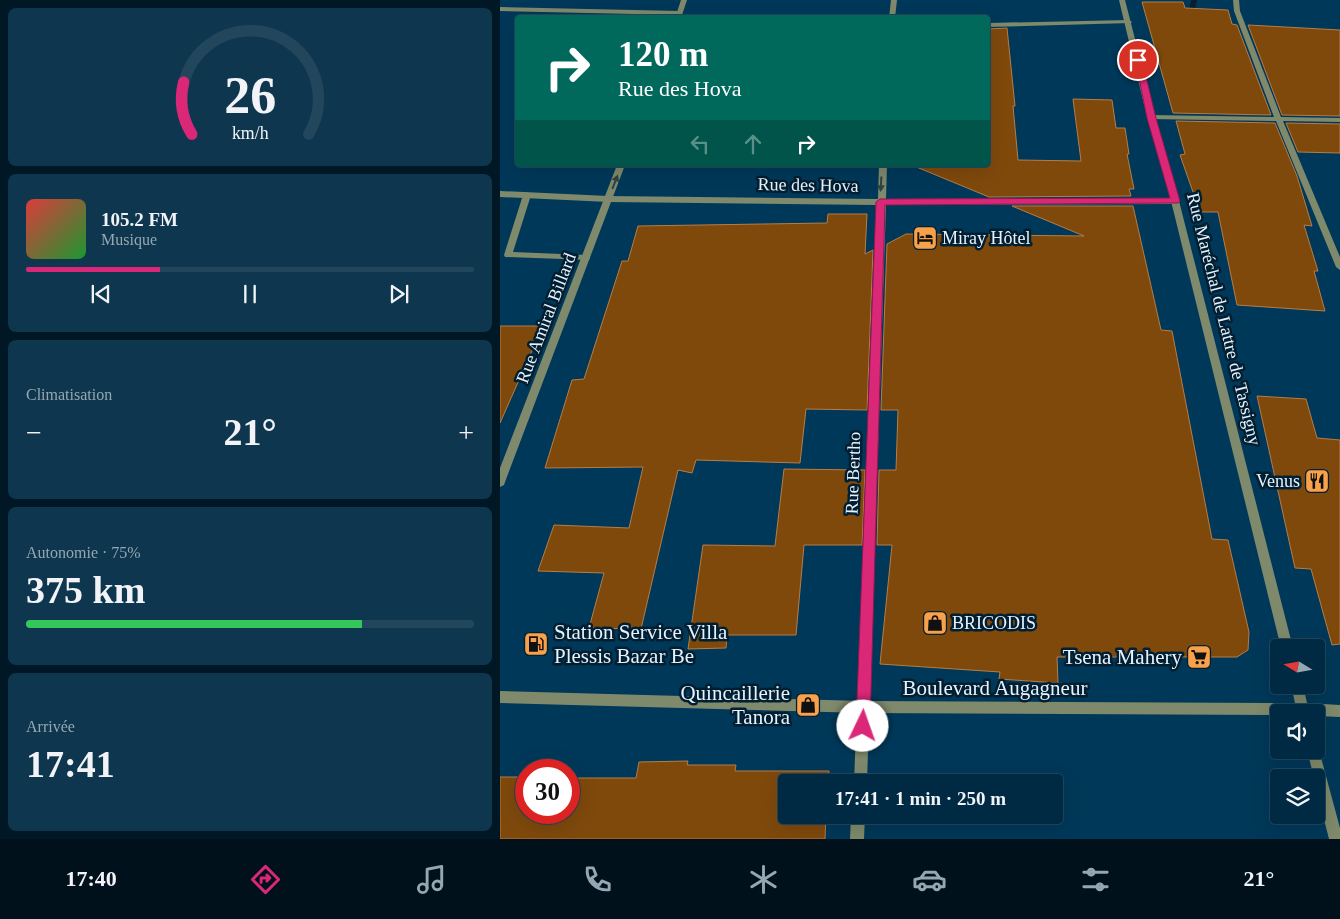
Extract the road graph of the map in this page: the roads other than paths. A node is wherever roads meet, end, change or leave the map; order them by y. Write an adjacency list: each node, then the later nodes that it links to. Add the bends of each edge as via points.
1 (684, 0): 6 (street)
2 (894, 0): 7 (street)
3 (1122, 0): 8 (street, Rue Maréchal de Lattre de Tassigny)
4 (1236, 0): 11 (street)
5 (500, 9): 6 (street)
6 (678, 15)
7 (892, 15)
8 (1129, 22): 9 (street); 10 (street, Rue Maréchal de Lattre de Tassigny)
9 (990, 25)
10 (1152, 118): 11 (street); 18 (street, Rue Maréchal de Lattre de Tassigny)
11 (1278, 118): 12 (street); 21 (street)
12 (1340, 120)
13 (620, 167): 17 (street, Rue Amiral Billard, one-way to 13)
14 (882, 167): 19 (street, Rue Bertho, one-way to 19)
15 (500, 194): 16 (street, Rue des Hova)
16 (527, 195): 17 (street, Rue des Hova); 20 (street, via 508,255)
17 (608, 199): 19 (street, Rue des Hova); 20 (street, Rue Amiral Billard)
18 (1175, 201): 19 (street, Rue des Hova); 23 (street, Rue Maréchal de Lattre de Tassigny)
19 (880, 202): 25 (street, Rue Bertho)
20 (586, 258): 22 (street, Rue Amiral Billard)
21 (1340, 267)
22 (500, 482)
23 (1285, 639)
24 (500, 697): 25 (street, Boulevard Augagneur)
25 (864, 707): 26 (street, Boulevard Augagneur); 30 (street, Rue Bertho)
26 (1270, 711)
27 (1325, 712): 28 (street, Boulevard Augagneur)
28 (1340, 712)
29 (1315, 759): 33 (street)
30 (860, 774)
31 (858, 824): 32 (street)
32 (857, 839)
33 (1336, 839)

